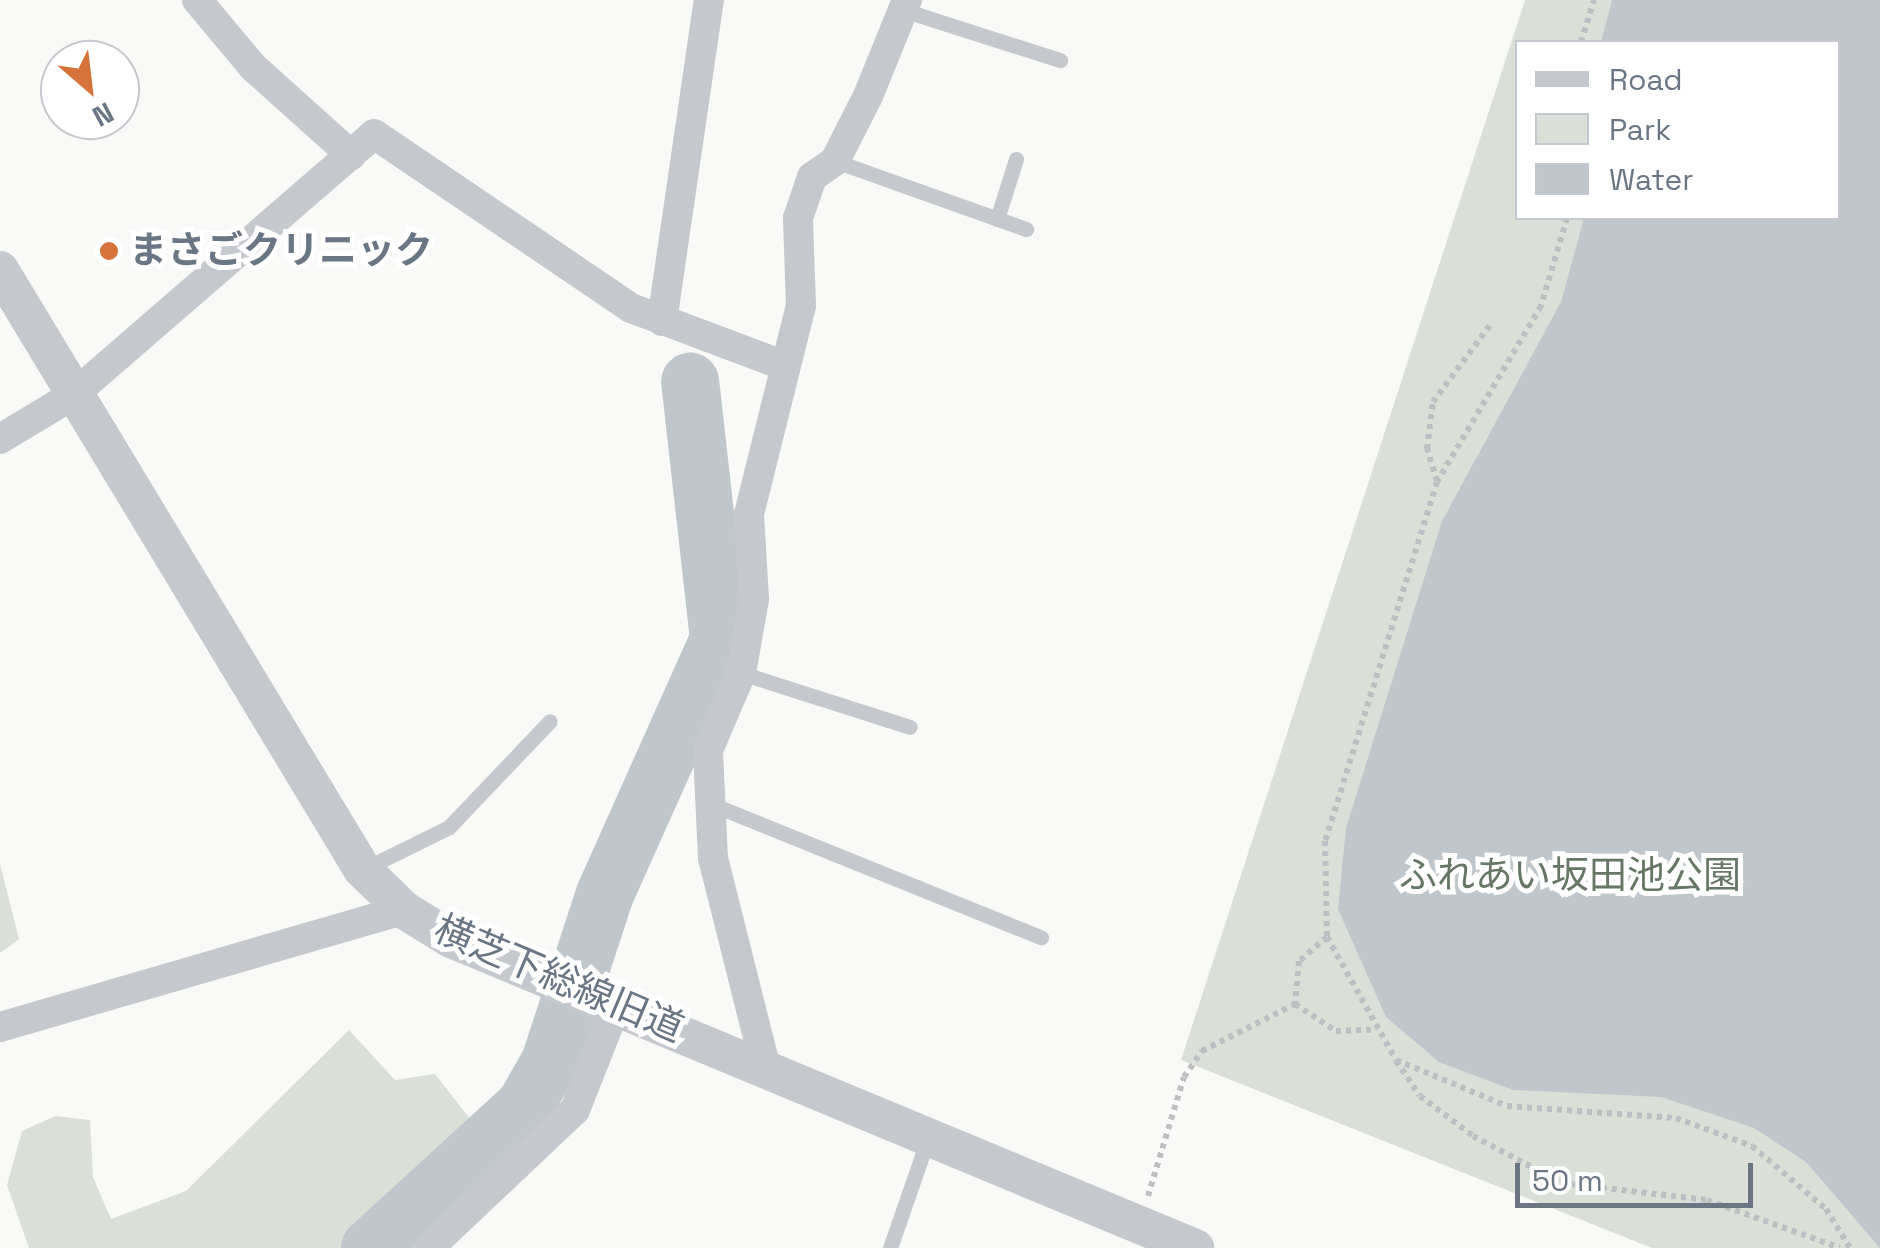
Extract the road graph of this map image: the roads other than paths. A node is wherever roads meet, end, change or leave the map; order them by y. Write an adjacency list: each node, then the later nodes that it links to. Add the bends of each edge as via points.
1 (197, 0): 5 (street, via 253,67)
2 (709, 0): 11 (street)
3 (905, 5): 4 (lane); 7 (street)
4 (1060, 60)
5 (351, 155): 11 (street, via 374,134); 13 (street)
6 (1016, 158): 8 (lane)
7 (835, 161): 8 (lane); 12 (street, via 812,177 798,218 800,306)
8 (998, 218): 9 (lane)
9 (1026, 229)
10 (0, 270): 13 (street, 横芝下総線旧道)
11 (662, 322): 12 (street)
12 (783, 365): 15 (street, via 750,514 754,600)
13 (73, 395): 14 (street); 19 (street, 横芝下総線旧道)
14 (0, 439)
15 (741, 673): 17 (lane); 18 (street, via 708,750)
16 (550, 721): 19 (lane, via 449,827)
17 (910, 726)
18 (710, 804): 21 (lane); 24 (street, via 713,858)
19 (362, 869): 20 (street, 横芝下総線旧道)
20 (404, 910): 22 (street, 横芝下総線旧道); 23 (street)
21 (1040, 937)
22 (616, 1006): 24 (street, 横芝下総線旧道); 26 (street, via 575,1110)
23 (0, 1027)
24 (765, 1065): 25 (street, 横芝下総線旧道)
25 (928, 1138): 27 (lane); 28 (street, 横芝下総線旧道)
26 (429, 1248)
27 (890, 1248)
28 (1194, 1248)

